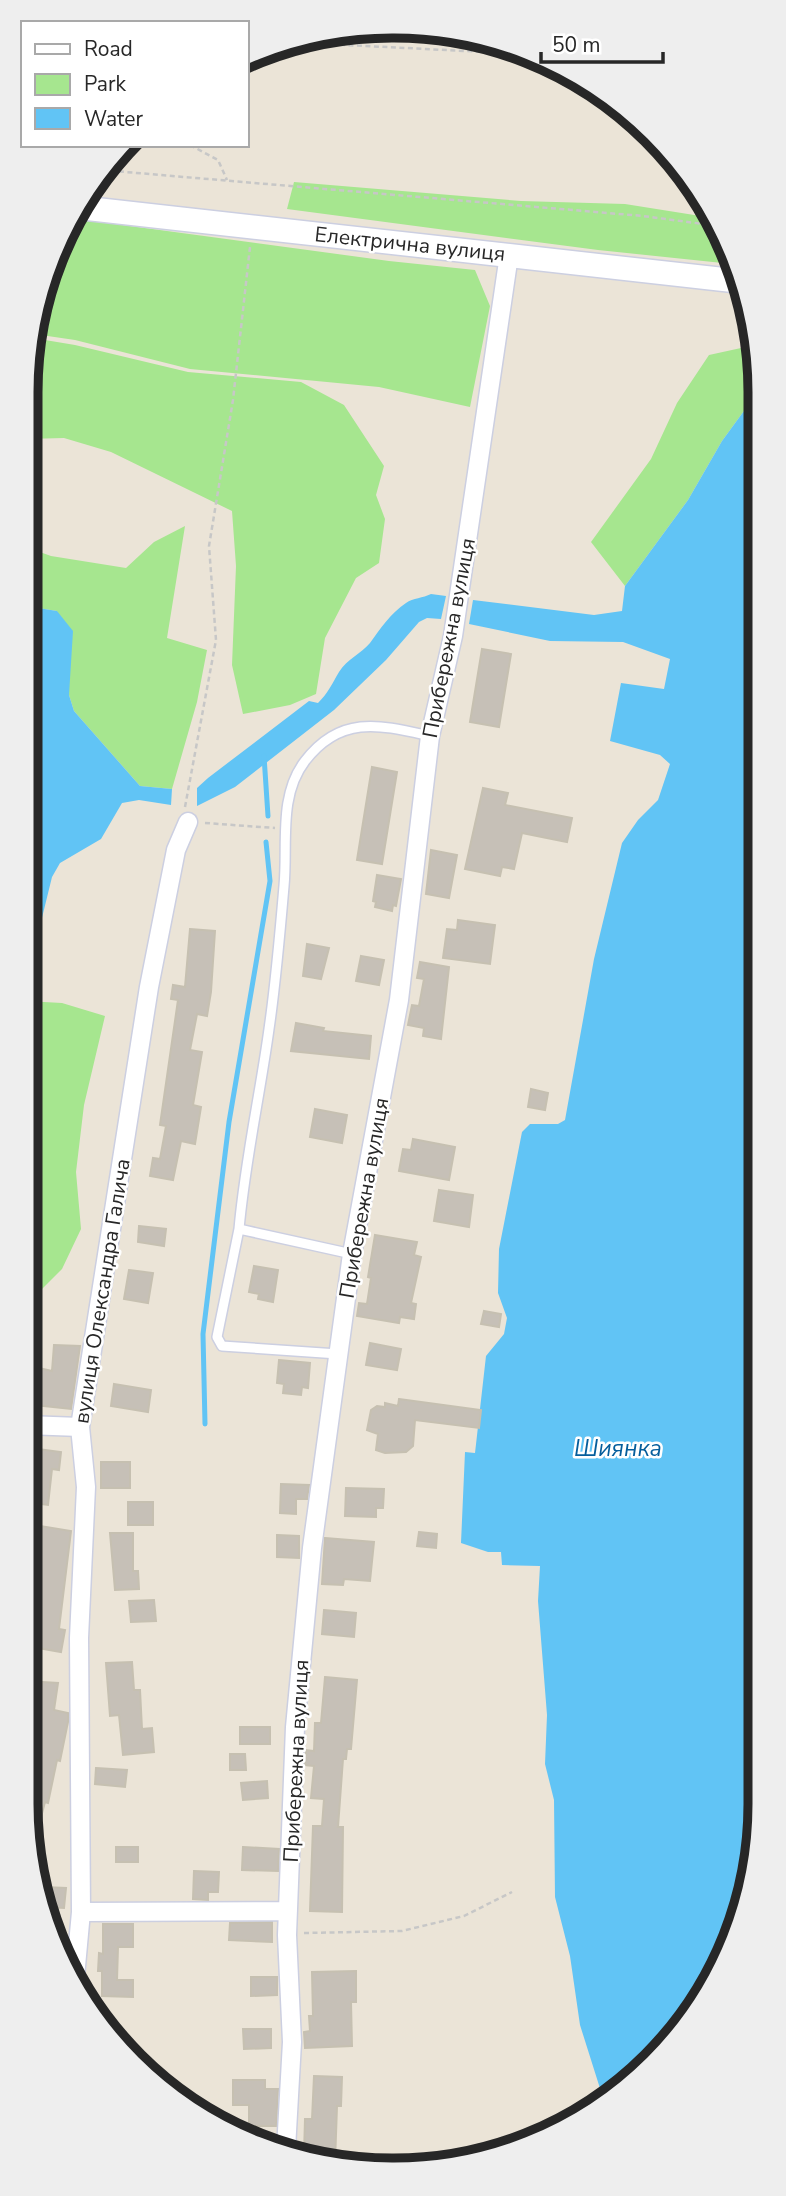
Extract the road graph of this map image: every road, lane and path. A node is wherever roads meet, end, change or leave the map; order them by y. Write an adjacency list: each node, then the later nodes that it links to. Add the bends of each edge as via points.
1 (330, 44): 2 (path)
2 (489, 52)
3 (194, 147): 5 (path, via 218,160)
4 (117, 171): 5 (path)
5 (227, 180): 7 (path)
6 (90, 209): 8 (street, Електрична вулиця)
7 (705, 224)
8 (253, 227): 9 (street, Електрична вулиця); 12 (path, via 233,400 209,546 216,640 185,806)
9 (509, 255): 10 (street, Електрична вулиця); 11 (street, Прибережна вулиця, via 456,622)
10 (729, 280)
11 (430, 736): 13 (lane, via 373,724 334,737 316,750 297,774); 15 (street, Прибережна вулиця, via 399,999)
12 (188, 821): 13 (path); 18 (street, вулиця Олександра Галича, via 176,850 149,987)
13 (285, 828): 14 (lane, via 285,883 270,1028)
14 (239, 1229): 15 (lane); 16 (lane, via 217,1337 222,1346)
15 (352, 1254): 16 (street, Прибережна вулиця)
16 (338, 1354): 21 (street, Прибережна вулиця, via 312,1548 295,1727)
17 (39, 1425): 18 (street)
18 (80, 1427): 20 (street, вулиця Олександра Галича, via 86,1487 79,1638)
19 (512, 1892): 22 (path, via 464,1916 402,1931)
20 (81, 1912): 21 (street); 23 (street, вулиця Олександра Галича)
21 (288, 1912): 22 (street, Прибережна вулиця)
22 (287, 1935): 24 (street, Прибережна вулиця, via 292,2042)
23 (76, 1962)
24 (286, 2141)

